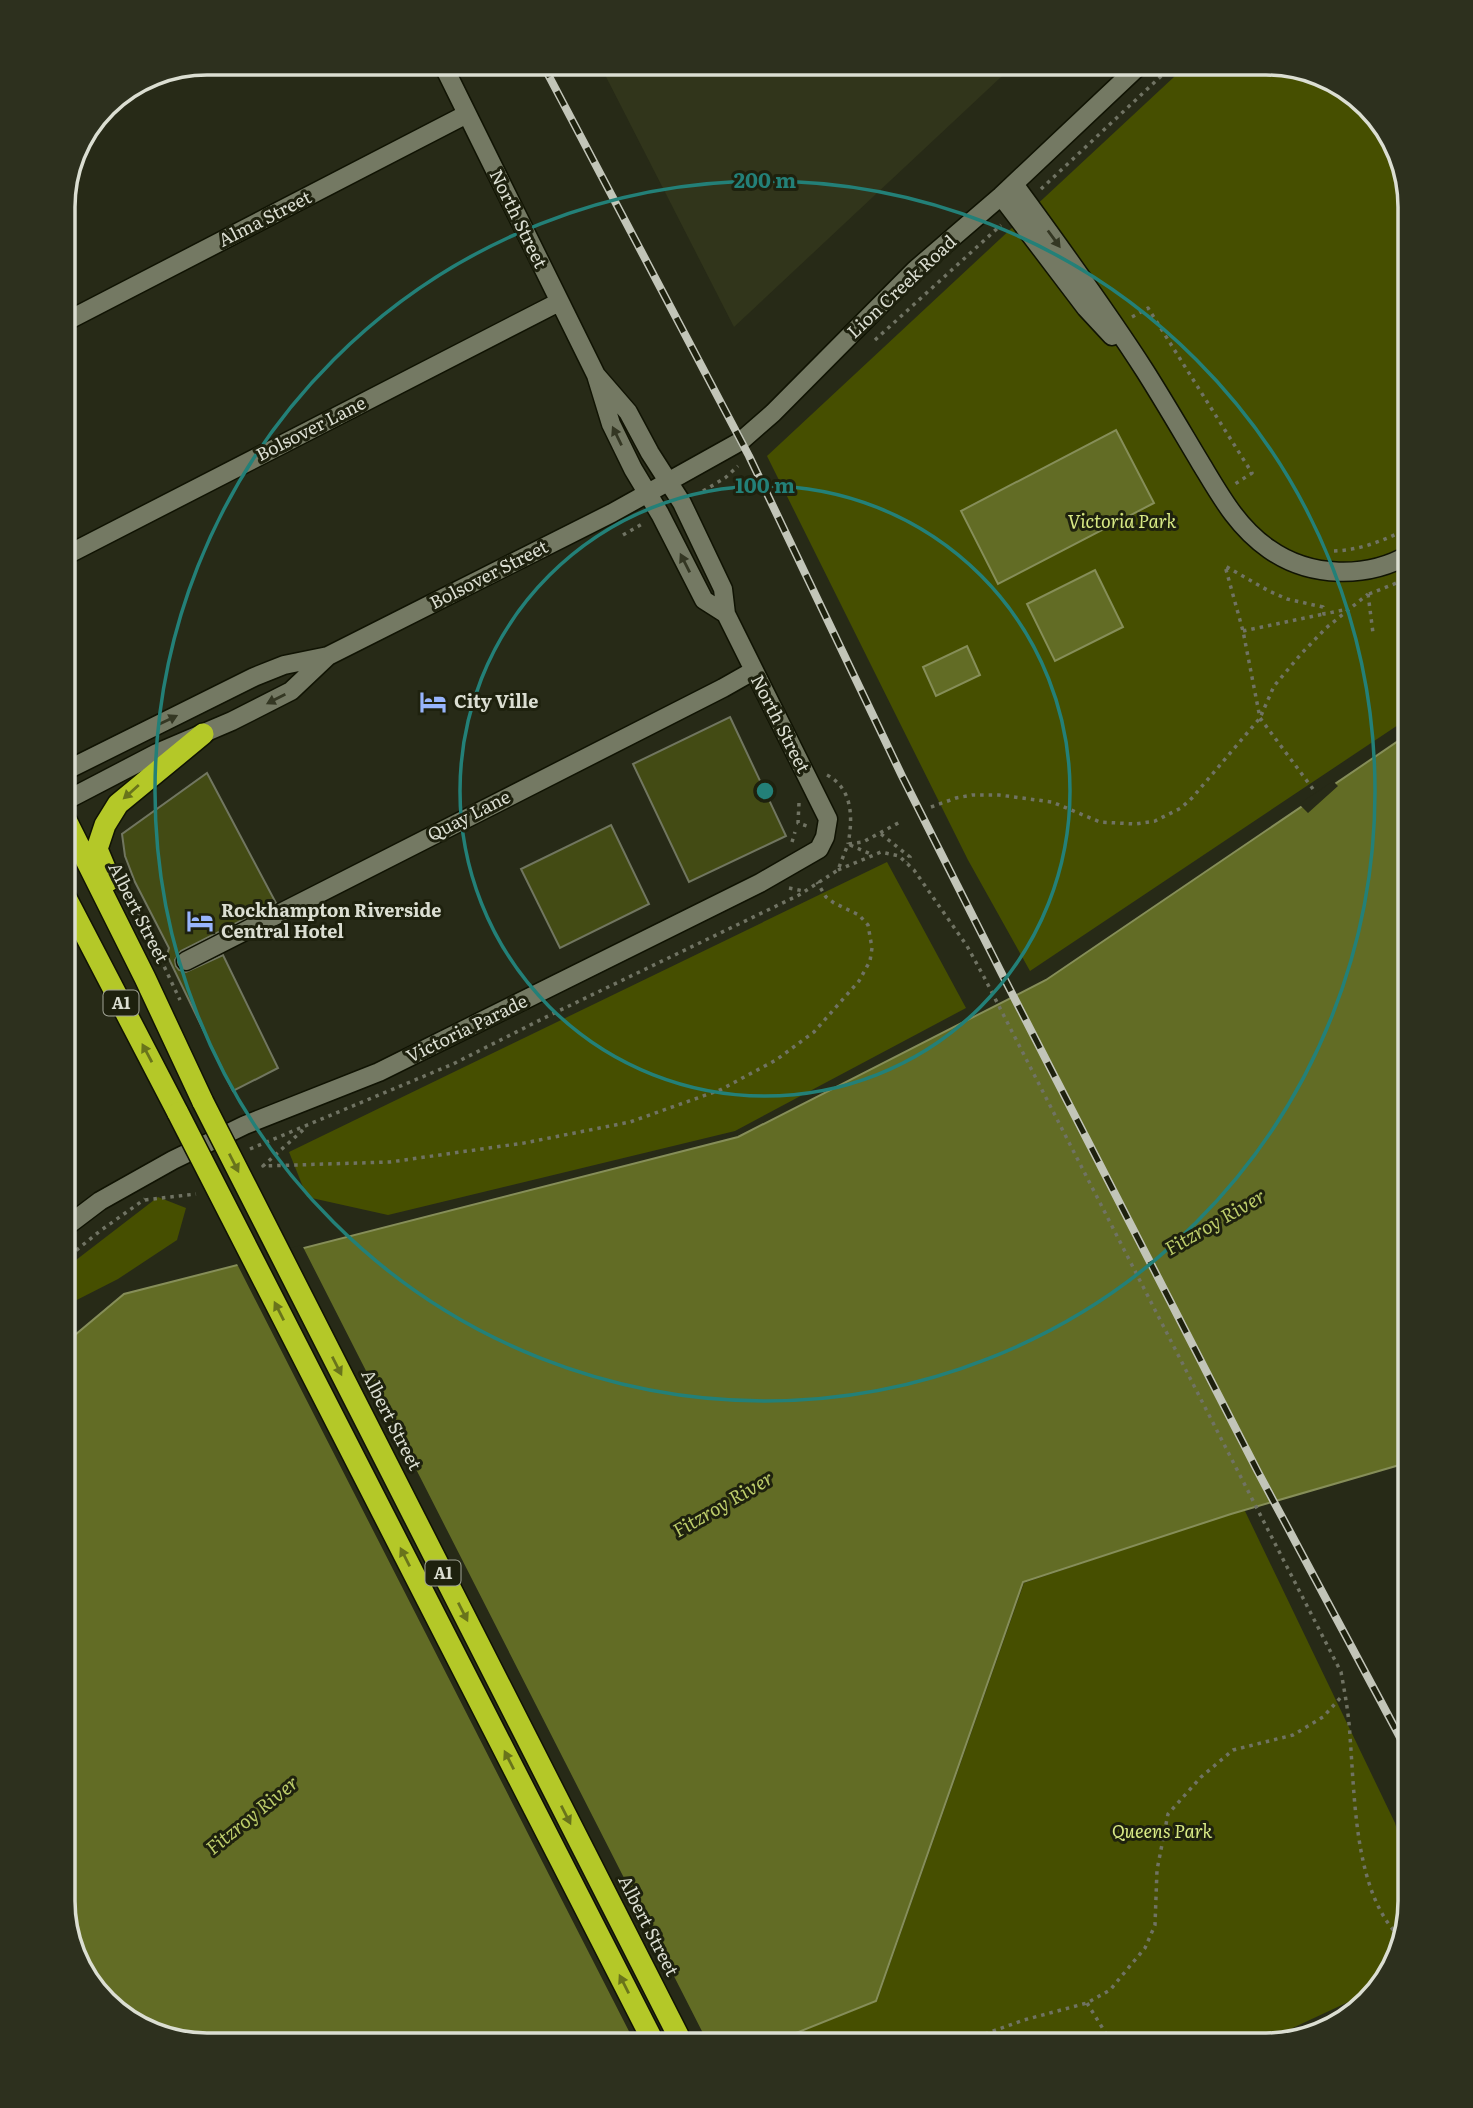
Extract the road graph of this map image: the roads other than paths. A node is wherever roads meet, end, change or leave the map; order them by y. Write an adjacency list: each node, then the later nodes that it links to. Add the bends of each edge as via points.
1 (448, 75): 3 (street, North Street)
2 (1128, 76): 4 (street, Lion Creek Road)
3 (467, 114): 5 (street, North Street); 6 (street, Alma Street)
4 (1008, 190): 8 (street, Lion Creek Road, via 915,270 741,441); 11 (street, via 1027,202 1086,308 1145,372 1231,512 1251,536 1272,551 1316,570 1348,573)
5 (559, 302): 7 (street, North Street); 10 (street, Bolsover Lane)
6 (76, 316)
7 (596, 375): 8 (street, North Street, via 628,412); 9 (street, North Street, one-way to 7, via 611,424)
8 (669, 482): 9 (street, Lion Creek Road); 12 (street, North Street, via 723,589)
9 (649, 494): 12 (street, North Street, one-way to 9, via 704,600); 13 (street, Bolsover Street)
10 (76, 549)
11 (1398, 559)
12 (726, 614): 14 (street, North Street)
13 (328, 656): 15 (street, Bolsover Street, one-way to 15, via 291,691); 16 (street, Bolsover Street, one-way to 13, via 254,677)
14 (752, 670): 18 (street, North Street); 21 (street, Quay Lane)
15 (203, 734): 17 (street, Bolsover Street); 22 (highway, one-way to 22, via 118,804 97,849)
16 (76, 766)
17 (76, 795)
18 (817, 796): 23 (street, Victoria Parade, via 828,819 819,849 760,883 379,1072 245,1125 173,1160)
19 (76, 839): 22 (highway, Albert Street / A1)
20 (76, 916): 24 (highway, A1, one-way to 20, bridge)
21 (186, 961)
22 (145, 978): 25 (highway, Albert Street / A1, one-way to 25, bridge, via 203,1102)
23 (75, 1220)
24 (649, 2032)
25 (676, 2032)

